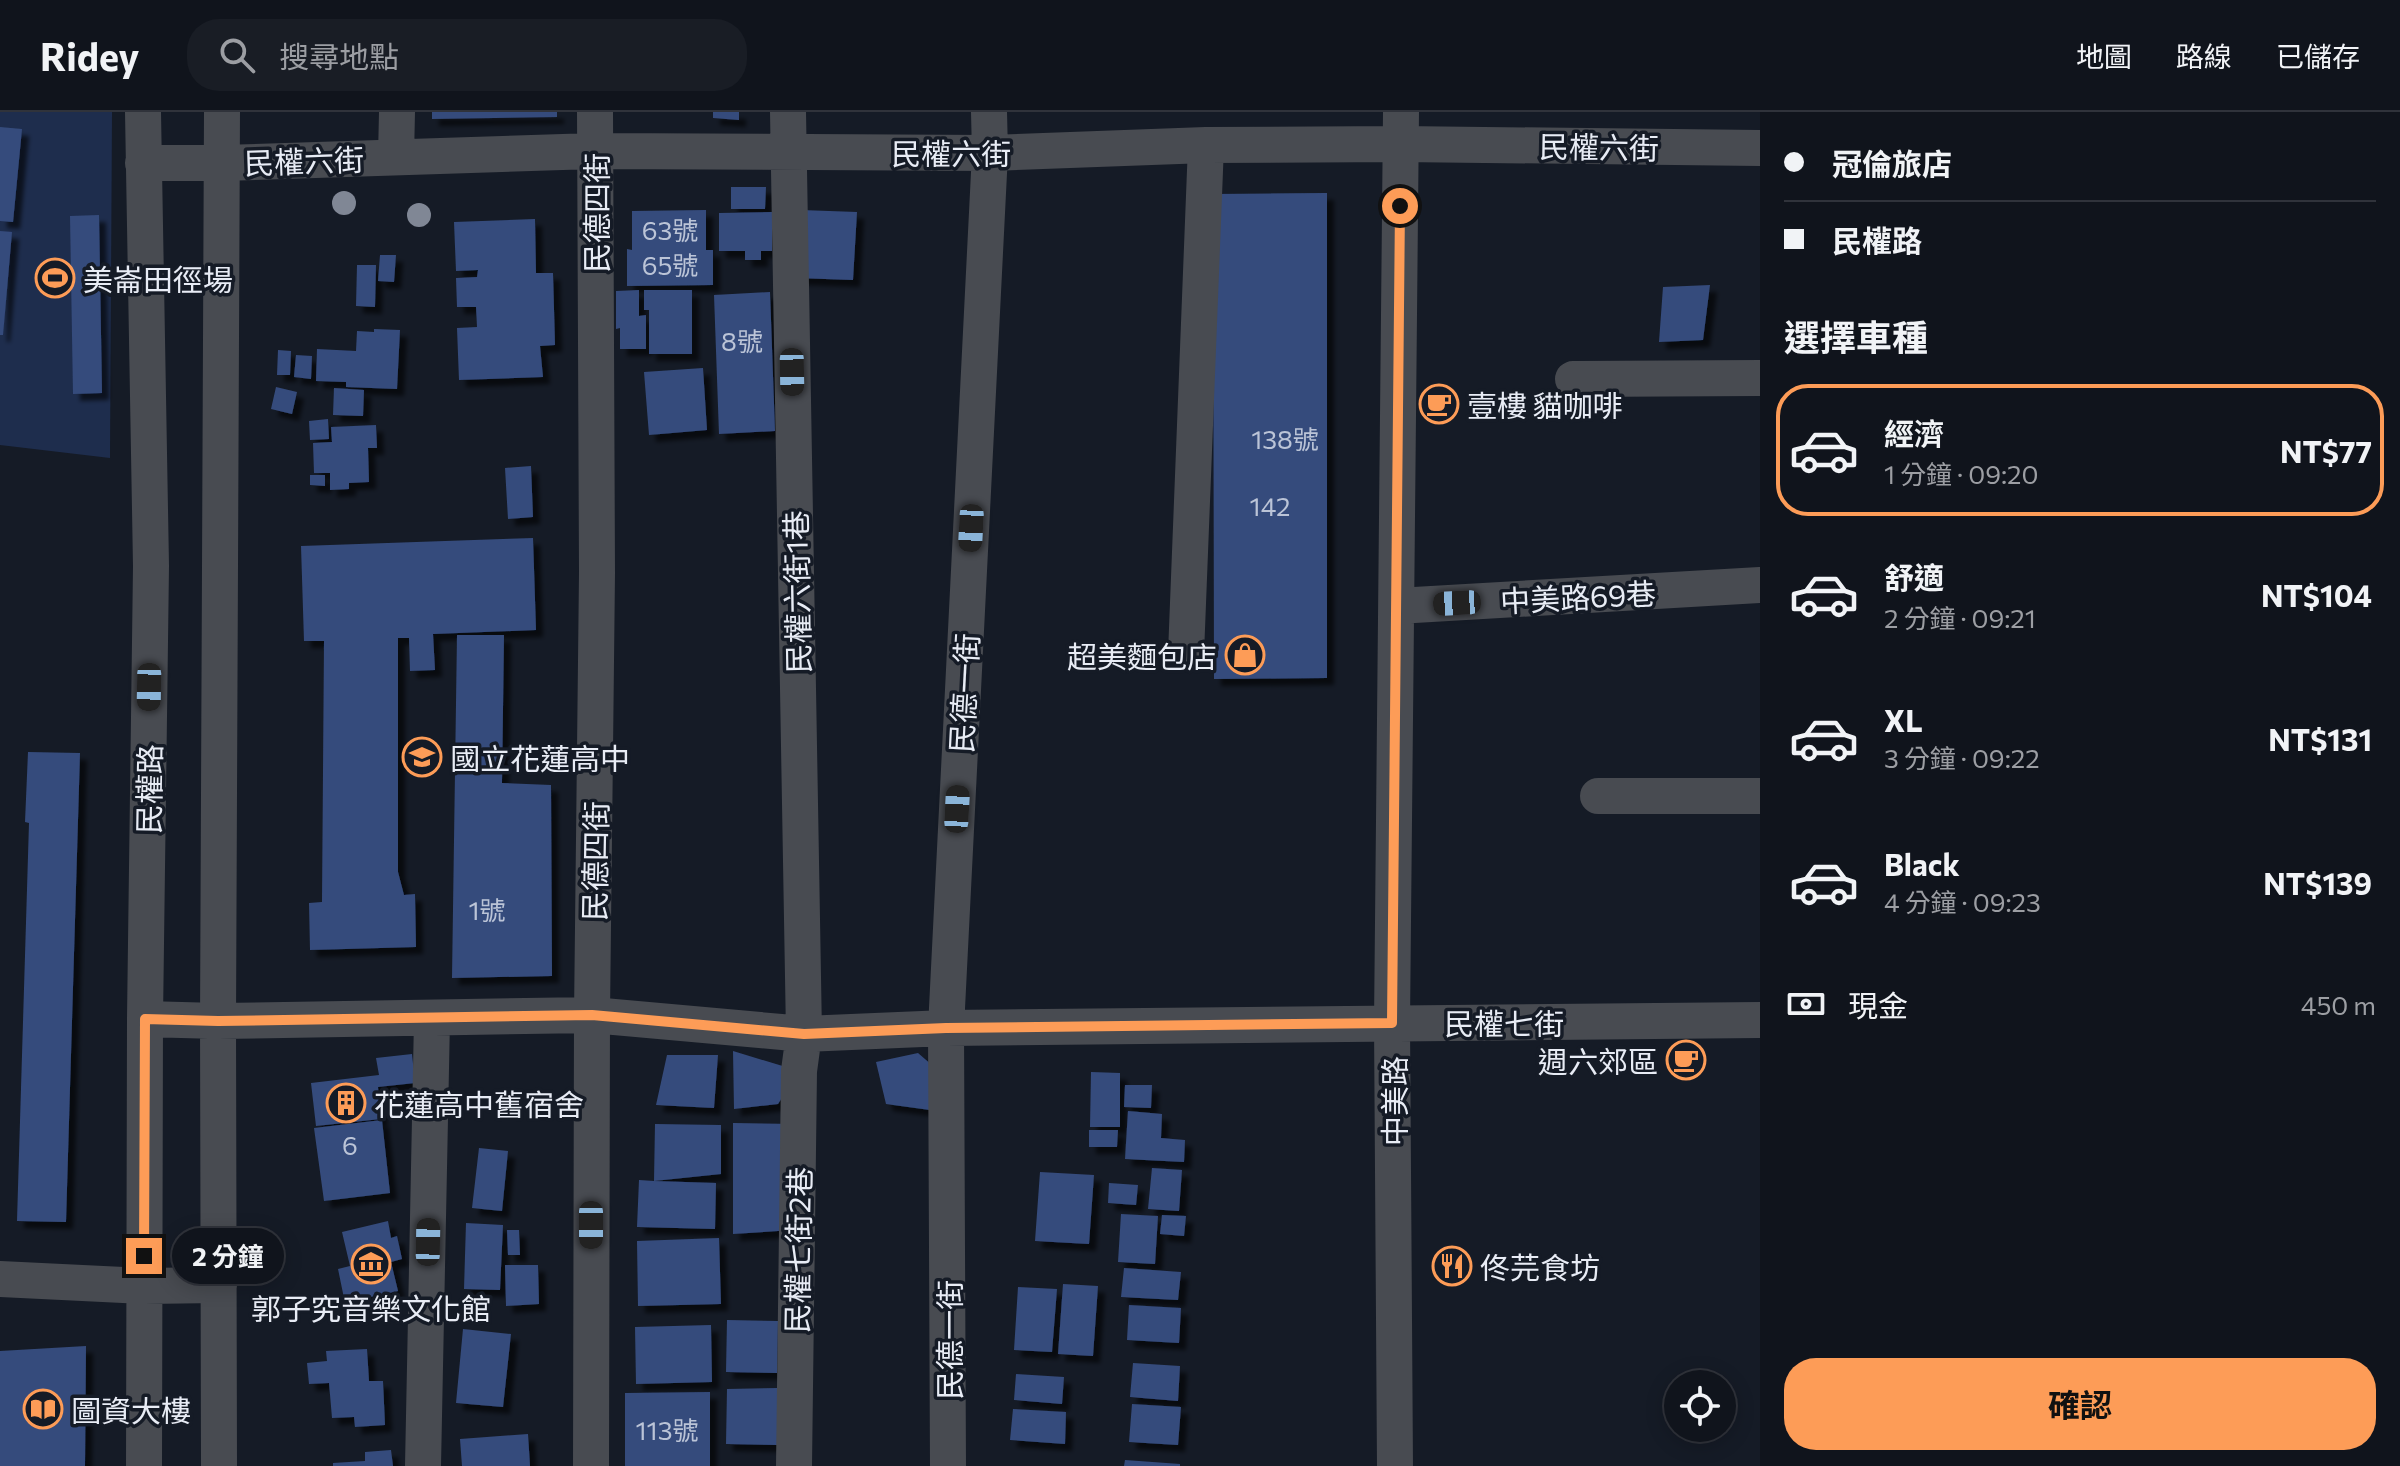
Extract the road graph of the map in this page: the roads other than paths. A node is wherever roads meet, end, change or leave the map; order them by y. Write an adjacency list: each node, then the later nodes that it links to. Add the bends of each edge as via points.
1 (143, 112): 14 (street, 民權路)
2 (222, 112): 15 (street)
3 (397, 112): 13 (street)
4 (595, 112): 10 (street, 民德四街)
5 (788, 112): 11 (street, 民權六街1巷)
6 (989, 112): 12 (street, 民德一街)
7 (1401, 128): 8 (street, 民權六街); 9 (street, 民權六街); 19 (street, 中美路)
8 (1206, 145): 12 (street, 民權六街); 20 (street)
9 (1760, 148)
10 (594, 151): 11 (street, 民權六街); 13 (street, 民權六街); 23 (street, 民德四街)
11 (788, 151): 12 (street, 民權六街); 30 (street, 民權六街1巷)
12 (990, 153): 29 (street, 民德一街)
13 (396, 157): 15 (street, 民權六街)
14 (143, 163): 15 (street, 民權六街); 24 (street, 民權路, via 151,566)
15 (222, 163): 27 (street)
16 (1760, 378): 17 (street)
17 (1573, 379)
18 (1760, 585): 19 (street, 中美路69巷)
19 (1397, 606): 28 (street, 中美路)
20 (1186, 654)
21 (1598, 796): 22 (street)
22 (1760, 796)
23 (592, 1015): 25 (street, 民權七街); 30 (street, 民權七街); 37 (street, 民德四街)
24 (145, 1019): 27 (street, 民權七街); 33 (street, 民權路)
25 (432, 1019): 27 (street, 民權七街); 36 (street)
26 (1760, 1020): 28 (street, 民權七街)
27 (218, 1021): 32 (street)
28 (1392, 1023): 29 (street, 民權七街); 40 (street, 中美路)
29 (946, 1028): 30 (street, 民權七街); 39 (street, 民德一街)
30 (804, 1034): 38 (street, 民權七街2巷, via 799,1071)
31 (0, 1279): 33 (street)
32 (219, 1285): 33 (street); 35 (street)
33 (144, 1286): 34 (street, 民權路)
34 (144, 1466)
35 (219, 1466)
36 (423, 1466)
37 (591, 1466)
38 (794, 1466)
39 (948, 1466)
40 (1395, 1466)

